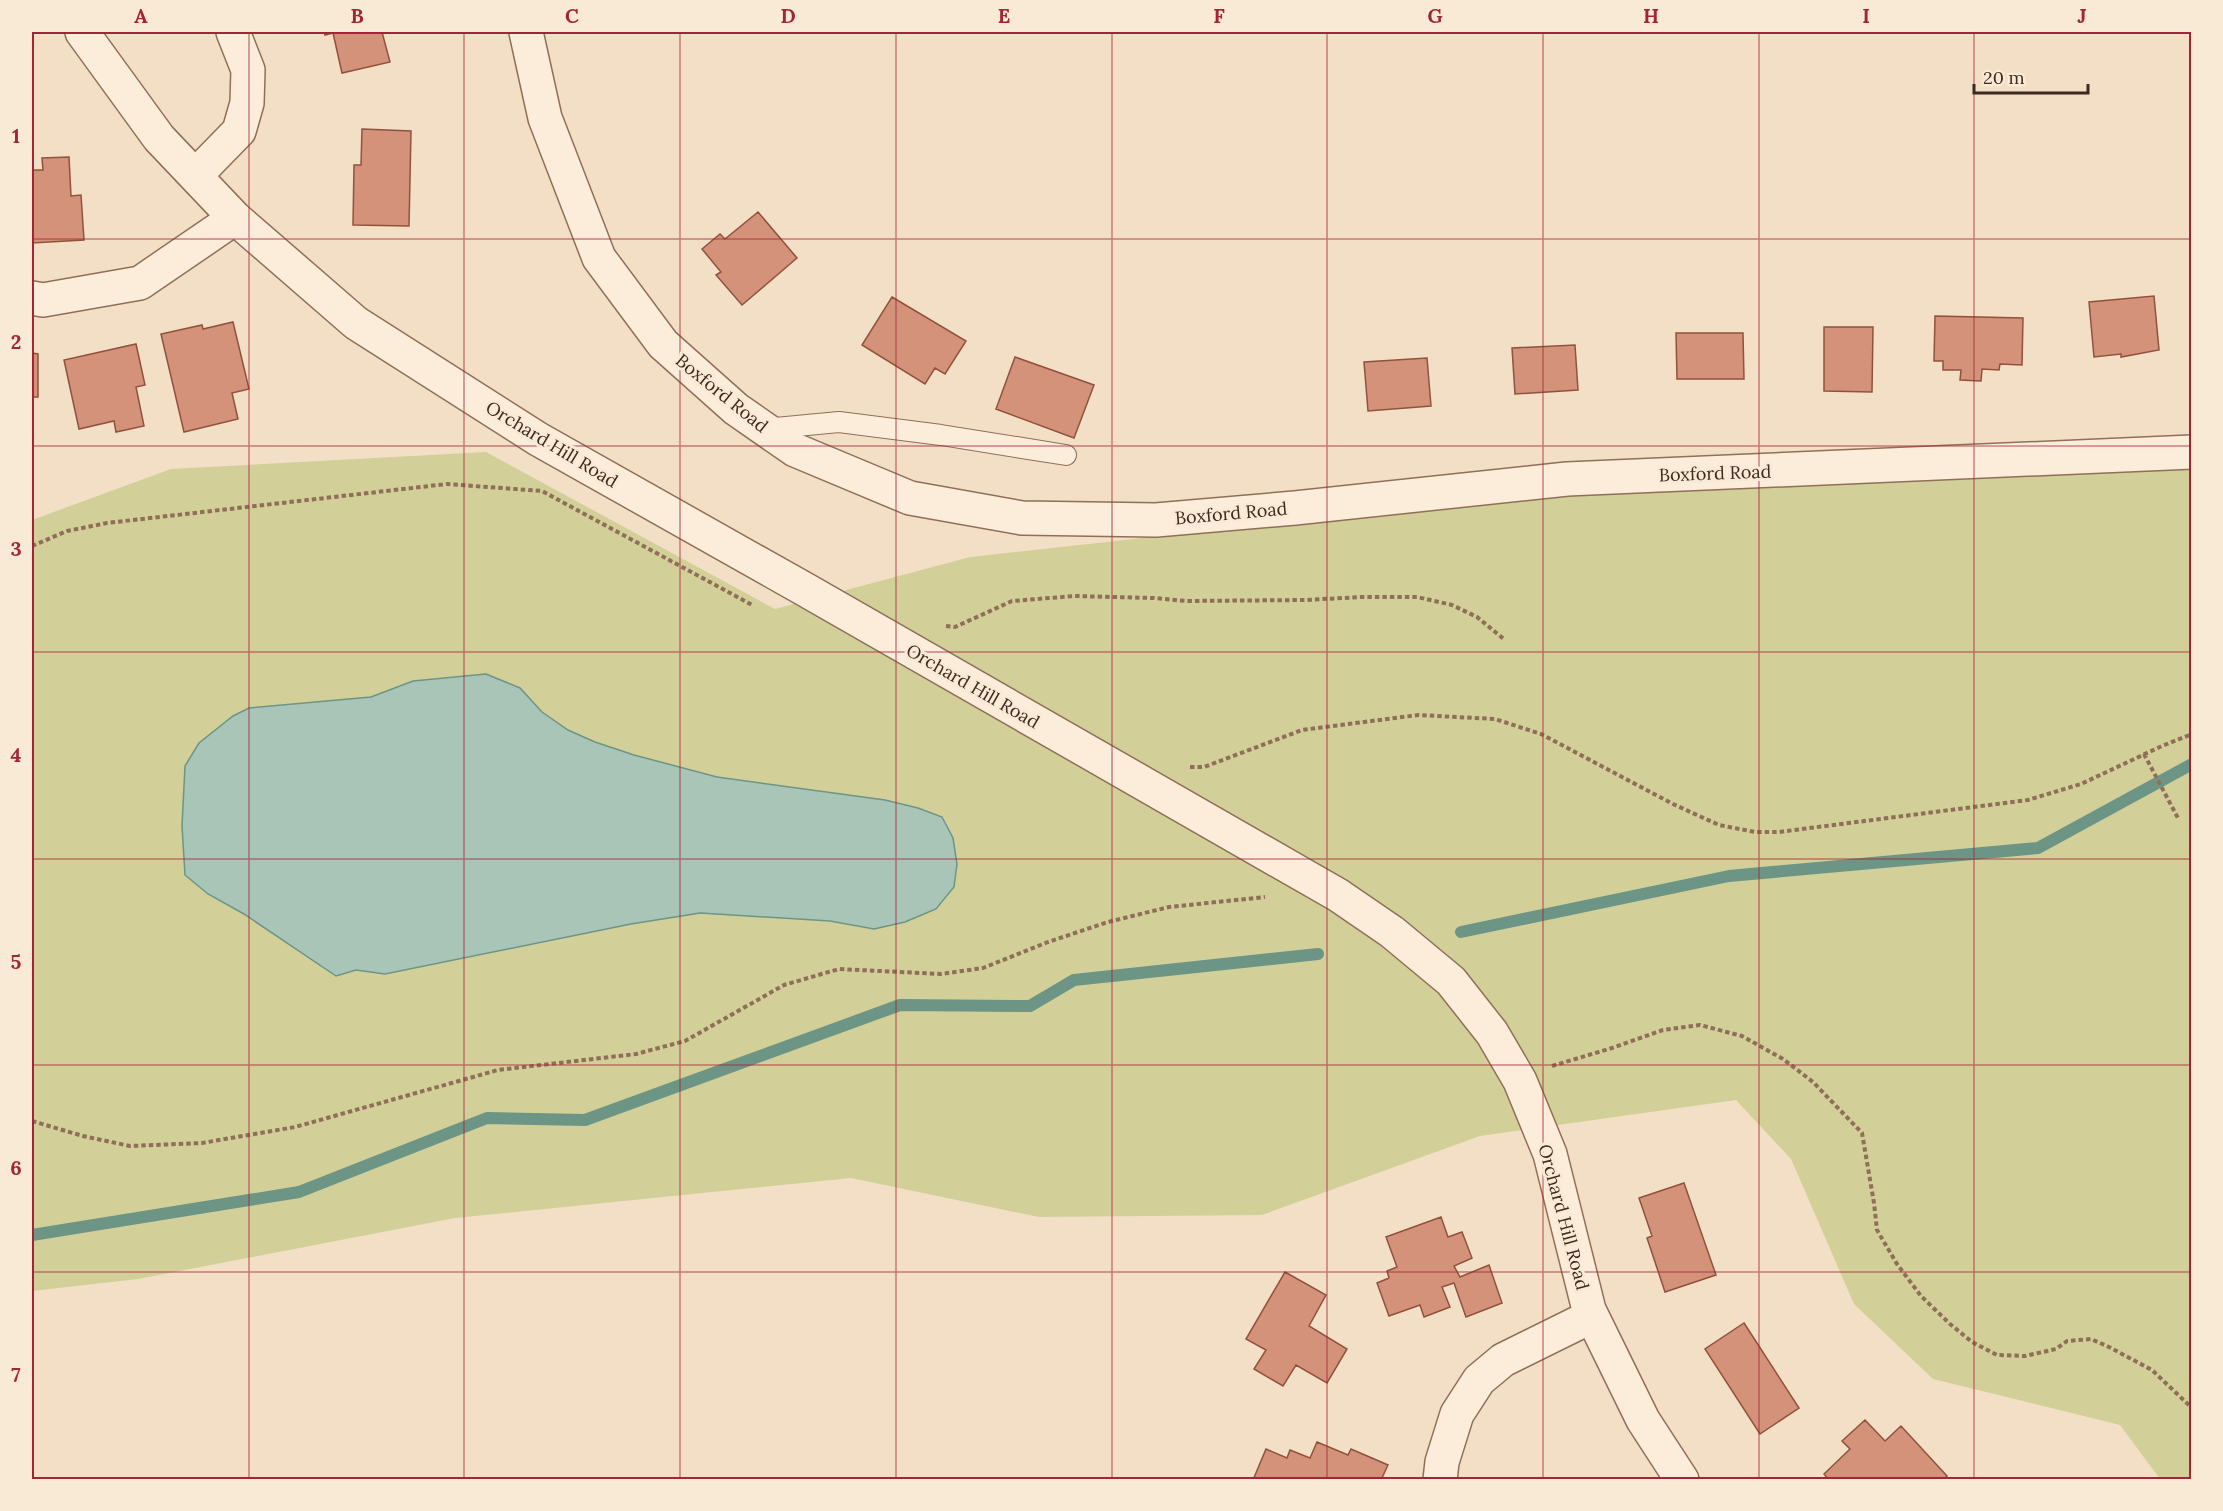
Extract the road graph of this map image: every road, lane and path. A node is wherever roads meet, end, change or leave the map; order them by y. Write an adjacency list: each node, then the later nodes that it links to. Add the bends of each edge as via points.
1 (82, 32): 4 (street, Orchard Hill Road, via 159,138)
2 (233, 32): 4 (street, via 248,70 247,103 239,131)
3 (526, 32): 7 (street, Boxford Road, via 545,118 599,258 663,344 736,409)
4 (195, 176): 5 (street, Orchard Hill Road)
5 (235, 218): 6 (street, via 140,283 43,300); 17 (street, Orchard Hill Road, via 356,322 538,439 1338,895 1392,932 1451,981 1492,1033 1520,1081 1550,1154)
6 (32, 298)
7 (765, 429): 8 (street, Boxford Road, via 795,450 910,498 1022,519 1156,520 1567,479); 9 (lane, via 839,422)
8 (2192, 452)
9 (1066, 454)
10 (2192, 734): 11 (path)
11 (2144, 754): 12 (path, via 2081,784 2028,800 1779,832 1719,825 1541,734 1495,719 1418,715 1302,730 1204,767); 13 (path)
12 (1187, 767)
13 (2179, 820)
14 (1271, 896): 16 (path, via 1169,908 1108,922 983,968 941,974 840,969 784,985 685,1041 636,1054 498,1070 295,1127 202,1143 129,1146)
15 (1544, 1068): 18 (path, via 1663,1030 1700,1025 1742,1036 1813,1082 1862,1133 1877,1230 1921,1296 1950,1324 1997,1355 2025,1356 2056,1349 2067,1341 2091,1339 2152,1370)
16 (32, 1121)
17 (1592, 1316): 19 (street, Orchard Hill Road); 20 (street, via 1503,1360 1479,1380 1457,1414)
18 (2192, 1408)
19 (1674, 1477)
20 (1440, 1479)

